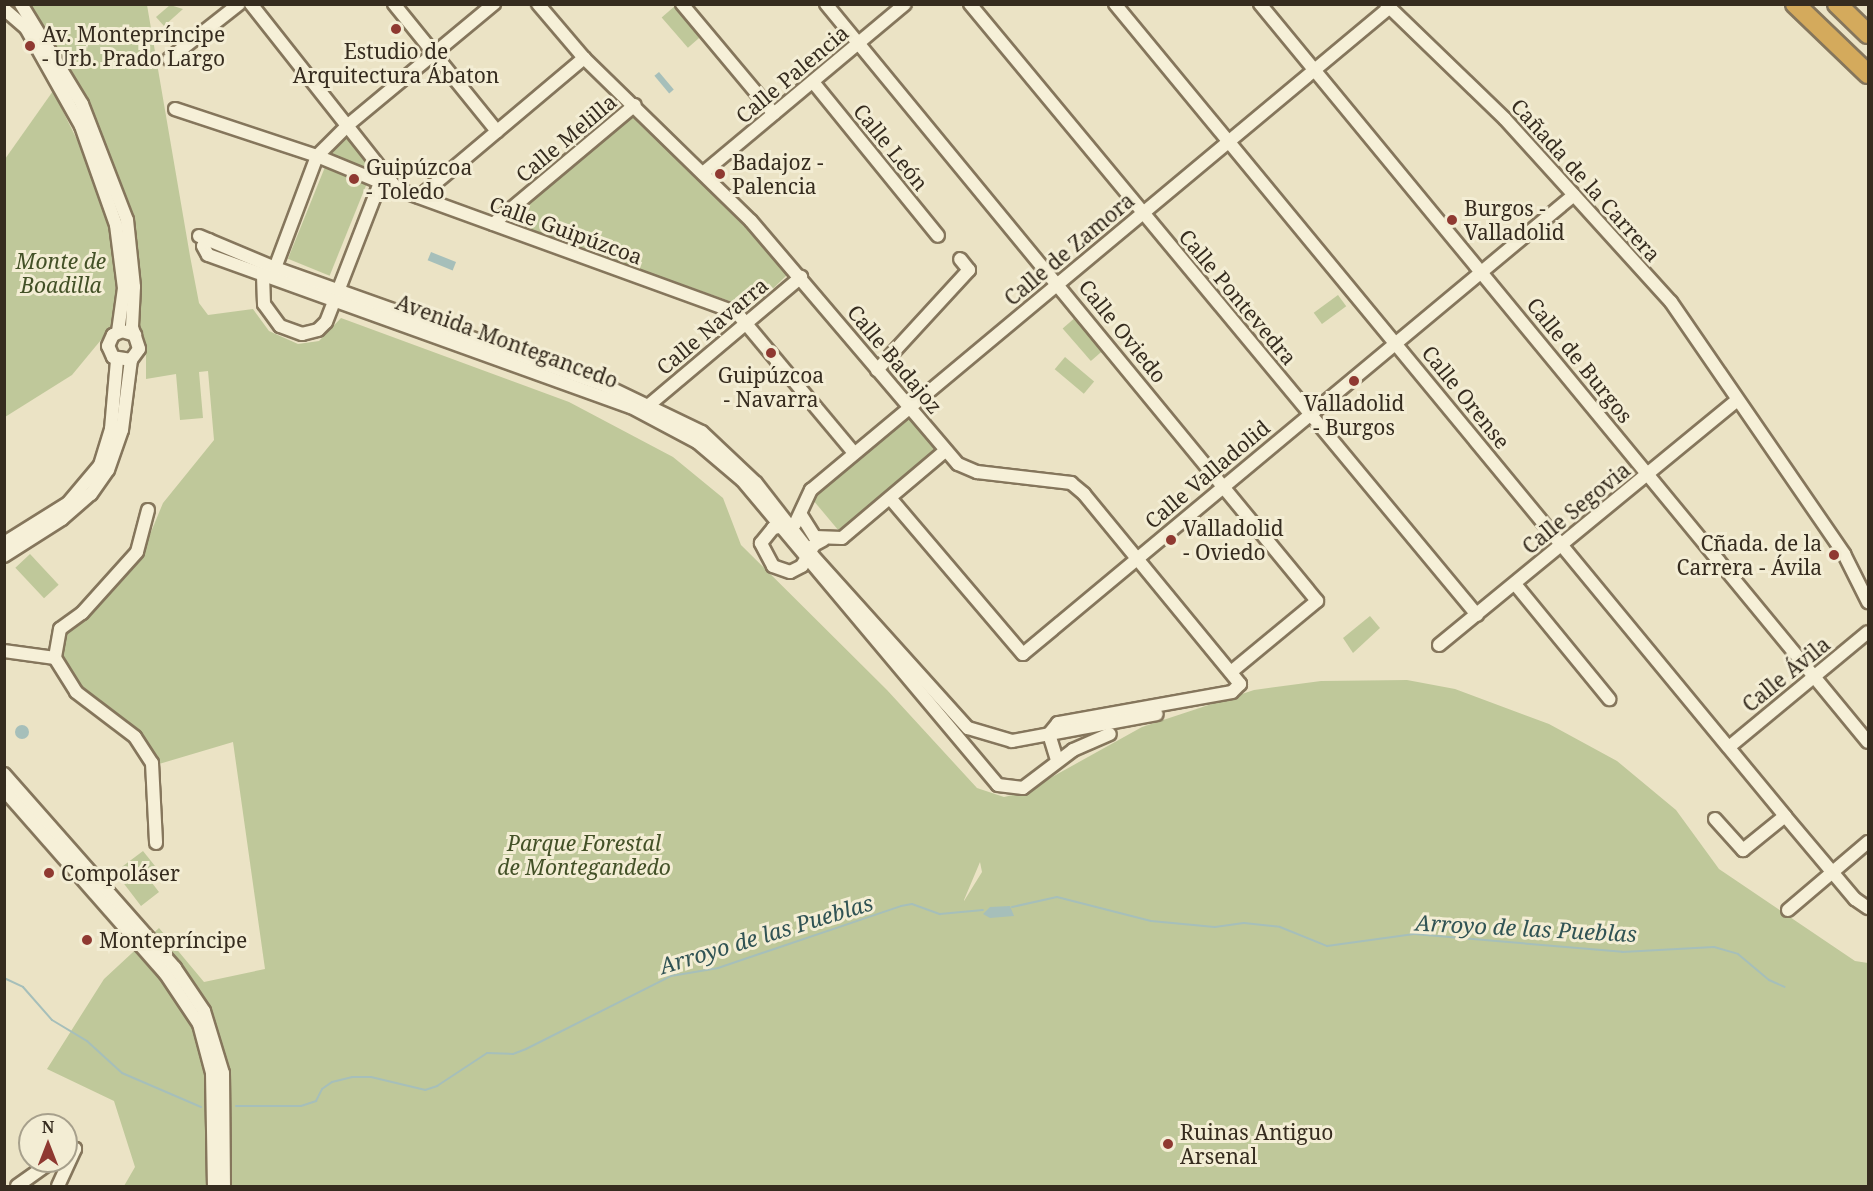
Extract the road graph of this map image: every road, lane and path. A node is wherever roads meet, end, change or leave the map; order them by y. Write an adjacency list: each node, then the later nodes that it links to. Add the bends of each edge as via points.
1 (21, 4): 51 (street, via 82,104 127,220 132,245)
2 (239, 4): 21 (street)
3 (251, 4): 28 (street)
4 (393, 4): 19 (street)
5 (494, 4): 19 (street)
6 (538, 4): 20 (street, Calle Badajoz)
7 (682, 4): 27 (street)
8 (826, 4): 18 (street, Calle Oviedo)
9 (905, 4): 18 (street, Calle Palencia)
10 (970, 4): 39 (street, Calle Pontevedra)
11 (1115, 4): 30 (street, Calle Orense)
12 (1260, 4): 22 (street, Calle de Burgos)
13 (1795, 4): 23 (highway)
14 (1837, 4): 17 (highway)
15 (1388, 6): 22 (street, Calle de Zamora); 37 (street, Cañada de la Carrera, via 1505,119)
16 (4, 9): 50 (street, via 26,28 81,126 117,225 124,288)
17 (1869, 34)
18 (859, 43): 24 (street, Calle Palencia); 47 (street, Calle Oviedo)
19 (434, 55): 28 (street); 29 (street)
20 (584, 58): 25 (street, Calle Badajoz); 29 (street)
21 (169, 59)
22 (1314, 70): 30 (street, Calle de Zamora); 44 (street, Calle de Burgos)
23 (1869, 74)
24 (813, 82): 27 (street, Calle Palencia); 41 (street, Calle León)
25 (635, 105): 33 (street, Calle Badajoz); 40 (street, Calle Melilla)
26 (175, 109): 31 (street, Calle Guipúzcoa)
27 (774, 114): 33 (street, Calle Palencia)
28 (348, 125): 31 (street); 32 (street)
29 (496, 131): 38 (street)
30 (1228, 141): 39 (street, Calle de Zamora); 52 (street, Calle Orense)
31 (317, 156): 34 (street, Calle Guipúzcoa); 43 (street)
32 (375, 160): 34 (street, via 371,171); 36 (street)
33 (703, 173): 46 (street, Calle Badajoz)
34 (363, 176): 35 (street, Calle Guipúzcoa)
35 (380, 183): 36 (street, Calle Guipúzcoa); 48 (street)
36 (397, 189): 38 (street, Calle Guipúzcoa)
37 (1574, 195): 44 (street, Calle Valladolid); 56 (street, Cañada de la Carrera, via 1671,302)
38 (419, 197): 40 (street, Calle Guipúzcoa)
39 (1143, 213): 47 (street, Calle de Zamora); 59 (street, Calle Pontevedra)
40 (493, 224): 49 (street, Calle Guipúzcoa, via 737,313)
41 (938, 236)
42 (960, 259): 55 (street, via 969,270)
43 (275, 268): 45 (street); 45 (street, Avenida Montegancedo, via 204,238 208,255); 48 (street, Avenida Montegancedo)
44 (1483, 271): 52 (street, Calle Valladolid); 62 (street, Calle de Burgos)
45 (263, 274): 48 (street, Avenida Montegancedo); 48 (street, via 262,296 268,312 280,326 294,333 318,330)
46 (801, 277): 49 (street, Calle Navarra); 55 (street, Calle Badajoz)
47 (1059, 283): 58 (street, Calle de Zamora); 63 (street, Calle Oviedo)
48 (338, 296): 57 (street, Avenida Montegancedo); 67 (street, Avenida Montegancedo, via 631,407 674,427 742,480)
49 (746, 324): 57 (street, Calle Navarra); 61 (street, Calle Guipúzcoa)
50 (118, 332): 51 (street); 53 (street, via 108,346)
51 (135, 335): 54 (street, via 139,349)
52 (1395, 343): 59 (street, Calle Valladolid); 70 (street, Calle Orense)
53 (117, 360): 54 (street); 69 (street, via 111,429 100,465 68,503)
54 (130, 360): 71 (street, via 122,430 108,470 91,494 62,519)
55 (877, 370): 58 (street, Calle Badajoz)
56 (1737, 400): 62 (street, Calle Segovia); 75 (street, Cañada de la Carrera, via 1844,554)
57 (649, 405): 67 (street, Avenida Montegancedo, via 702,432 732,457)
58 (909, 407): 60 (street, Calle Badajoz); 61 (street, Calle de Zamora)
59 (1309, 413): 63 (street, Calle Valladolid); 76 (street, Calle Pontevedra)
60 (945, 451): 64 (street); 72 (street, Calle Badajoz, via 958,464 977,472 1071,483)
61 (854, 453): 66 (street, Calle de Zamora, via 811,490)
62 (1648, 474): 70 (street, Calle Segovia); 82 (street, Calle de Burgos)
63 (1225, 485): 72 (street, Calle Valladolid); 81 (street, Calle Oviedo, via 1317,601)
64 (890, 498): 68 (street, via 846,536); 72 (street, Calle Valladolid, via 1023,654)
65 (148, 510): 80 (street, via 137,552 82,613 60,629)
66 (801, 515): 67 (street, Calle de Zamora, via 795,524); 68 (street, via 810,533)
67 (782, 526): 73 (street, Avenida Montegancedo); 73 (street, via 766,533 761,543 768,561 784,572 797,570)
68 (823, 540): 73 (street, via 814,545)
69 (4, 543)
70 (1562, 545): 74 (street, Calle Segovia); 90 (street, Calle Orense)
71 (4, 556)
72 (1138, 557): 81 (street, Calle Badajoz)
73 (809, 558): 85 (street, Avenida Montegancedo, via 954,716); 89 (street, Avenida Montegancedo)
74 (1515, 584): 76 (street, Calle Segovia); 84 (street)
75 (1869, 602)
76 (1477, 615): 78 (street, Calle Segovia)
77 (1869, 633): 82 (street, Calle Ávila)
78 (1439, 645)
79 (4, 651): 80 (street)
80 (55, 658): 97 (street, via 76,692 135,738 152,763)
81 (1233, 671): 83 (street, Calle Badajoz)
82 (1814, 676): 88 (street, Calle de Burgos); 90 (street, Calle Ávila)
83 (1240, 687): 86 (street, Avenida Montegancedo, via 1233,692 1058,723)
84 (1609, 699)
85 (979, 733): 86 (street, Avenida Montegancedo, via 1012,741); 89 (street)
86 (1049, 734): 91 (street)
87 (1110, 734): 91 (street, Avenida Montegancedo)
88 (1869, 742)
89 (962, 744): 91 (street, Avenida Montegancedo, via 989,777 1007,789 1023,788)
90 (1729, 747): 94 (street, Calle Orense)
91 (1057, 760)
92 (4, 774): 104 (street, via 175,968 204,1011 223,1073)
93 (4, 790): 103 (street, via 165,973 199,1024 212,1073)
94 (1785, 816): 95 (street, via 1743,850); 98 (street, Calle Orense)
95 (1715, 819)
96 (1869, 842): 98 (street)
97 (156, 843)
98 (1832, 872): 99 (street, Calle Orense, via 1855,899); 100 (street)
99 (1869, 908)
100 (1788, 910)
101 (35, 1173): 102 (street)
102 (17, 1186)
103 (214, 1186)
104 (225, 1186)

